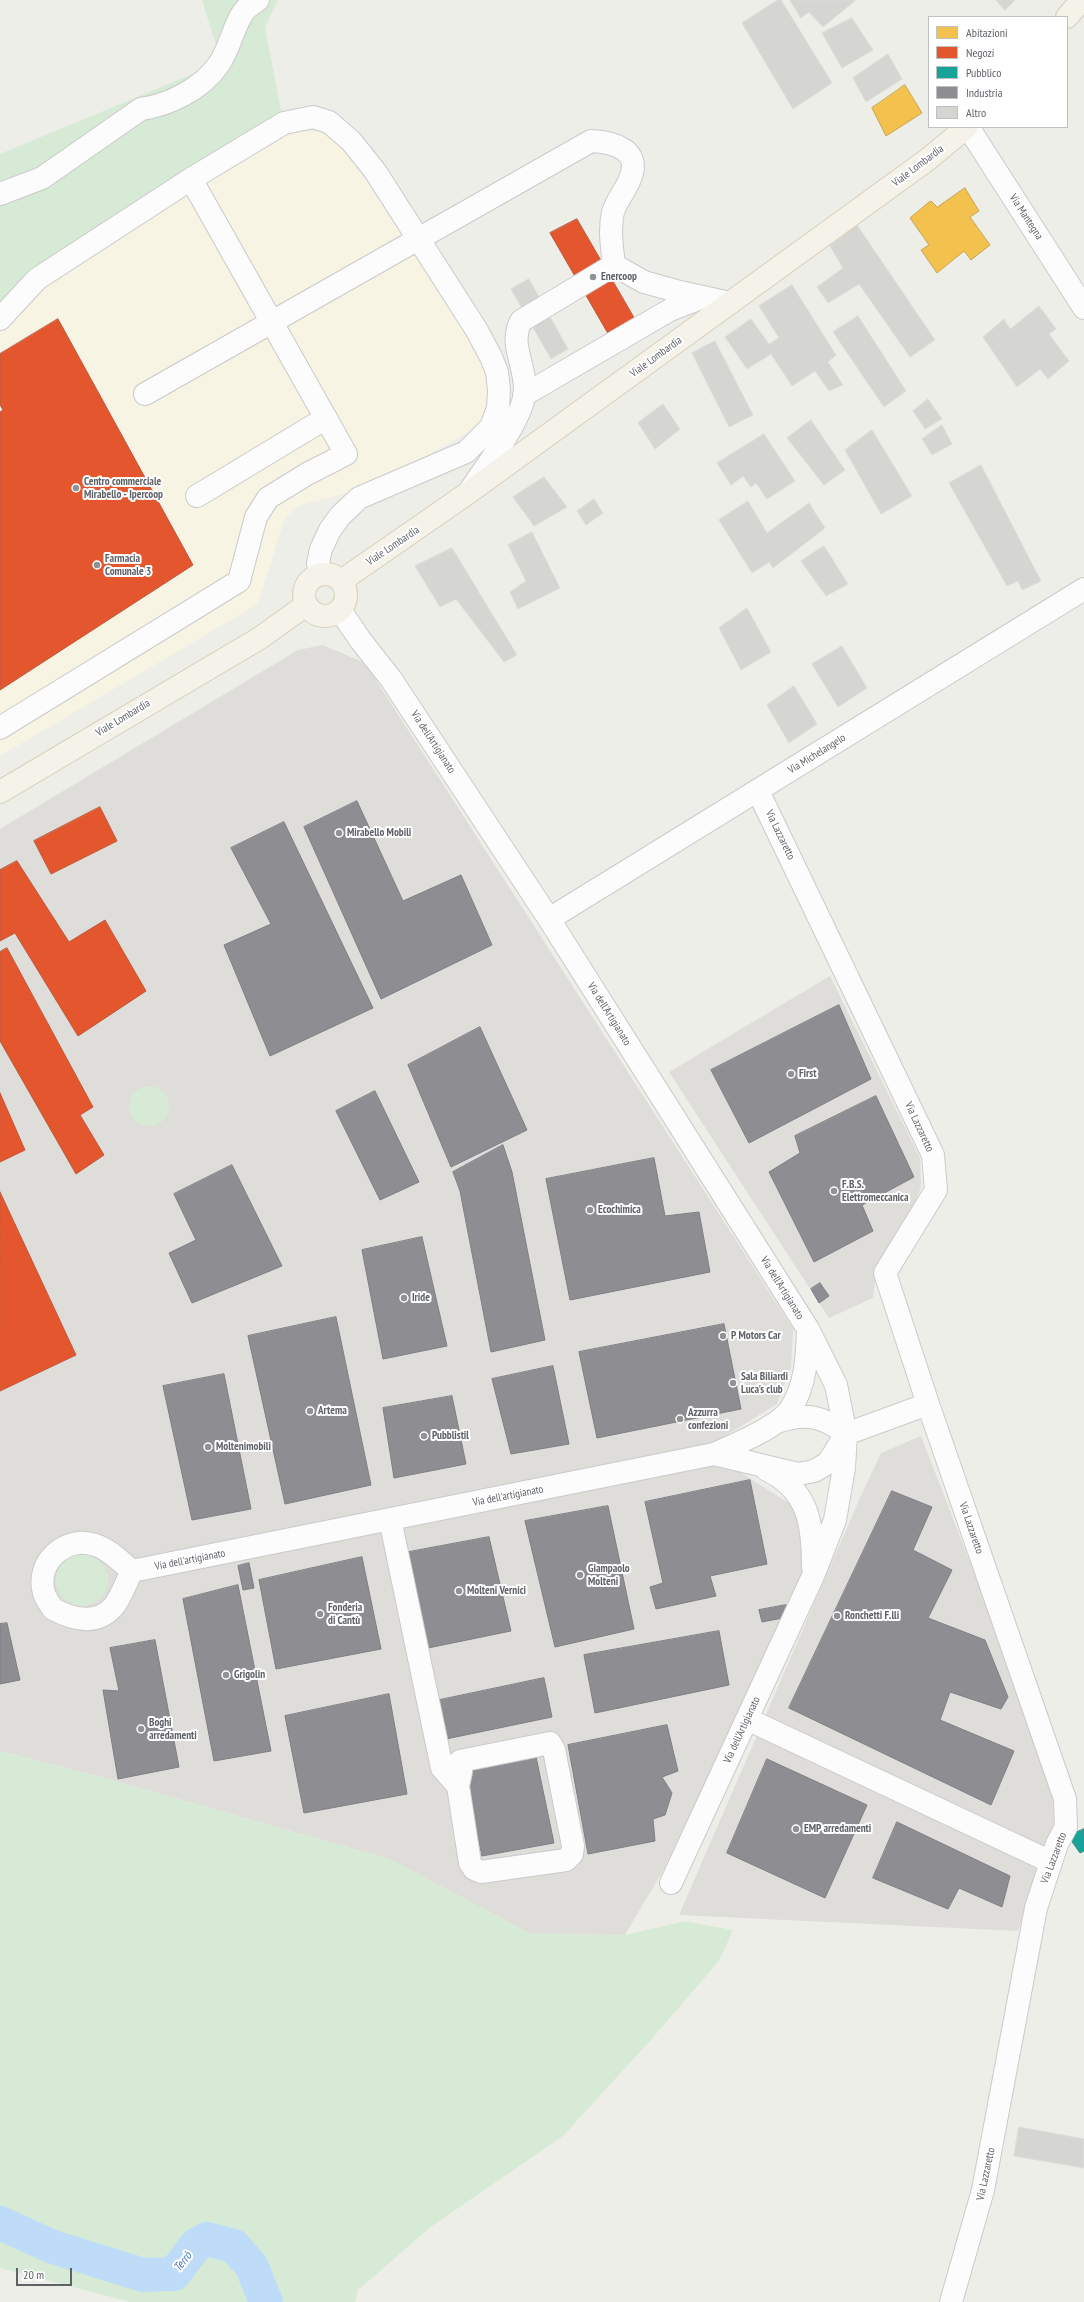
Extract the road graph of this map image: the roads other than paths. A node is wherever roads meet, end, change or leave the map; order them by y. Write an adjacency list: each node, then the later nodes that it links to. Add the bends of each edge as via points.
1 (258, 0): 7 (street, via 246,10 219,65 198,85 172,101 157,107 141,109 42,178)
2 (1082, 0): 3 (main road)
3 (1068, 16)
4 (966, 128): 11 (main road, Viale Lombardia, via 927,160)
5 (968, 128): 12 (street, Via Mantegna)
6 (191, 179): 8 (street, via 284,122 313,117 329,122 351,141 375,171); 13 (street, via 38,279); 14 (street)
7 (0, 194)
8 (419, 239): 9 (street, via 591,141 610,142 628,153 633,163 631,178 613,211 610,236); 14 (street); 20 (street, via 491,357 498,384 498,408 491,427 466,452 359,498 345,512 330,530 318,563)
9 (614, 265): 10 (street, via 644,282); 16 (street, via 521,321 516,342 526,388)
10 (703, 297): 11 (street); 16 (street, via 670,310)
11 (730, 303): 18 (main road, Viale Lombardia)
12 (1084, 308)
13 (0, 319)
14 (273, 322): 15 (street); 17 (street)
15 (145, 394)
16 (524, 395): 18 (street, via 517,418)
17 (326, 418): 19 (street); 24 (street, via 346,454 268,498 256,517 239,581)
18 (468, 493): 20 (main road, Viale Lombardia)
19 (197, 496)
20 (331, 578): 22 (main road, via 310,580 306,586); 23 (main road, via 344,586 346,599)
21 (1084, 589): 25 (street, Via Michelangelo)
22 (306, 605): 23 (main road, via 315,615 322,617 329,617); 26 (main road, Viale Lombardia, via 260,638)
23 (340, 610): 27 (street, Via dell'Artigianato, via 391,679)
24 (0, 728)
25 (758, 791): 27 (street, Via Michelangelo); 29 (street, Via Lazzaretto, via 933,1155 936,1190 885,1273)
26 (0, 792)
27 (549, 919): 28 (street, Via dell'Artigianato)
28 (808, 1329): 30 (street, Via dell'artigianato, via 806,1362 801,1386 791,1409); 31 (street, Via dell'Artigianato, via 836,1385)
29 (928, 1404): 31 (street); 39 (street, Via Lazzaretto, via 1065,1799 1066,1827)
30 (776, 1422): 31 (street, via 794,1416 814,1417 831,1422); 32 (street, Via dell'artigianato)
31 (846, 1434): 33 (street, Via dell'Artigianato, via 828,1463 814,1471 798,1474); 36 (street, Via dell'Artigianato, via 844,1468 835,1520)
32 (714, 1454): 33 (street, Via dell'Artigianato); 34 (street, Via dell'artigianato)
33 (753, 1464): 36 (street, Via dell'Artigianato, via 779,1476 806,1506 812,1529)
34 (390, 1519): 35 (street, Via dell'artigianato); 38 (street, via 442,1768)
35 (132, 1571)
36 (813, 1576): 37 (street, Via dell'Artigianato)
37 (747, 1719): 39 (street); 40 (street, Via dell'Artigianato)
38 (458, 1786): 38 (street, via 470,1864 474,1869 481,1872 566,1860 572,1854 572,1838 554,1750 550,1743 460,1761 462,1772)
39 (1051, 1862): 41 (street, Via Lazzaretto, via 1036,1908 983,2190)
40 (671, 1883)
41 (951, 2302)

